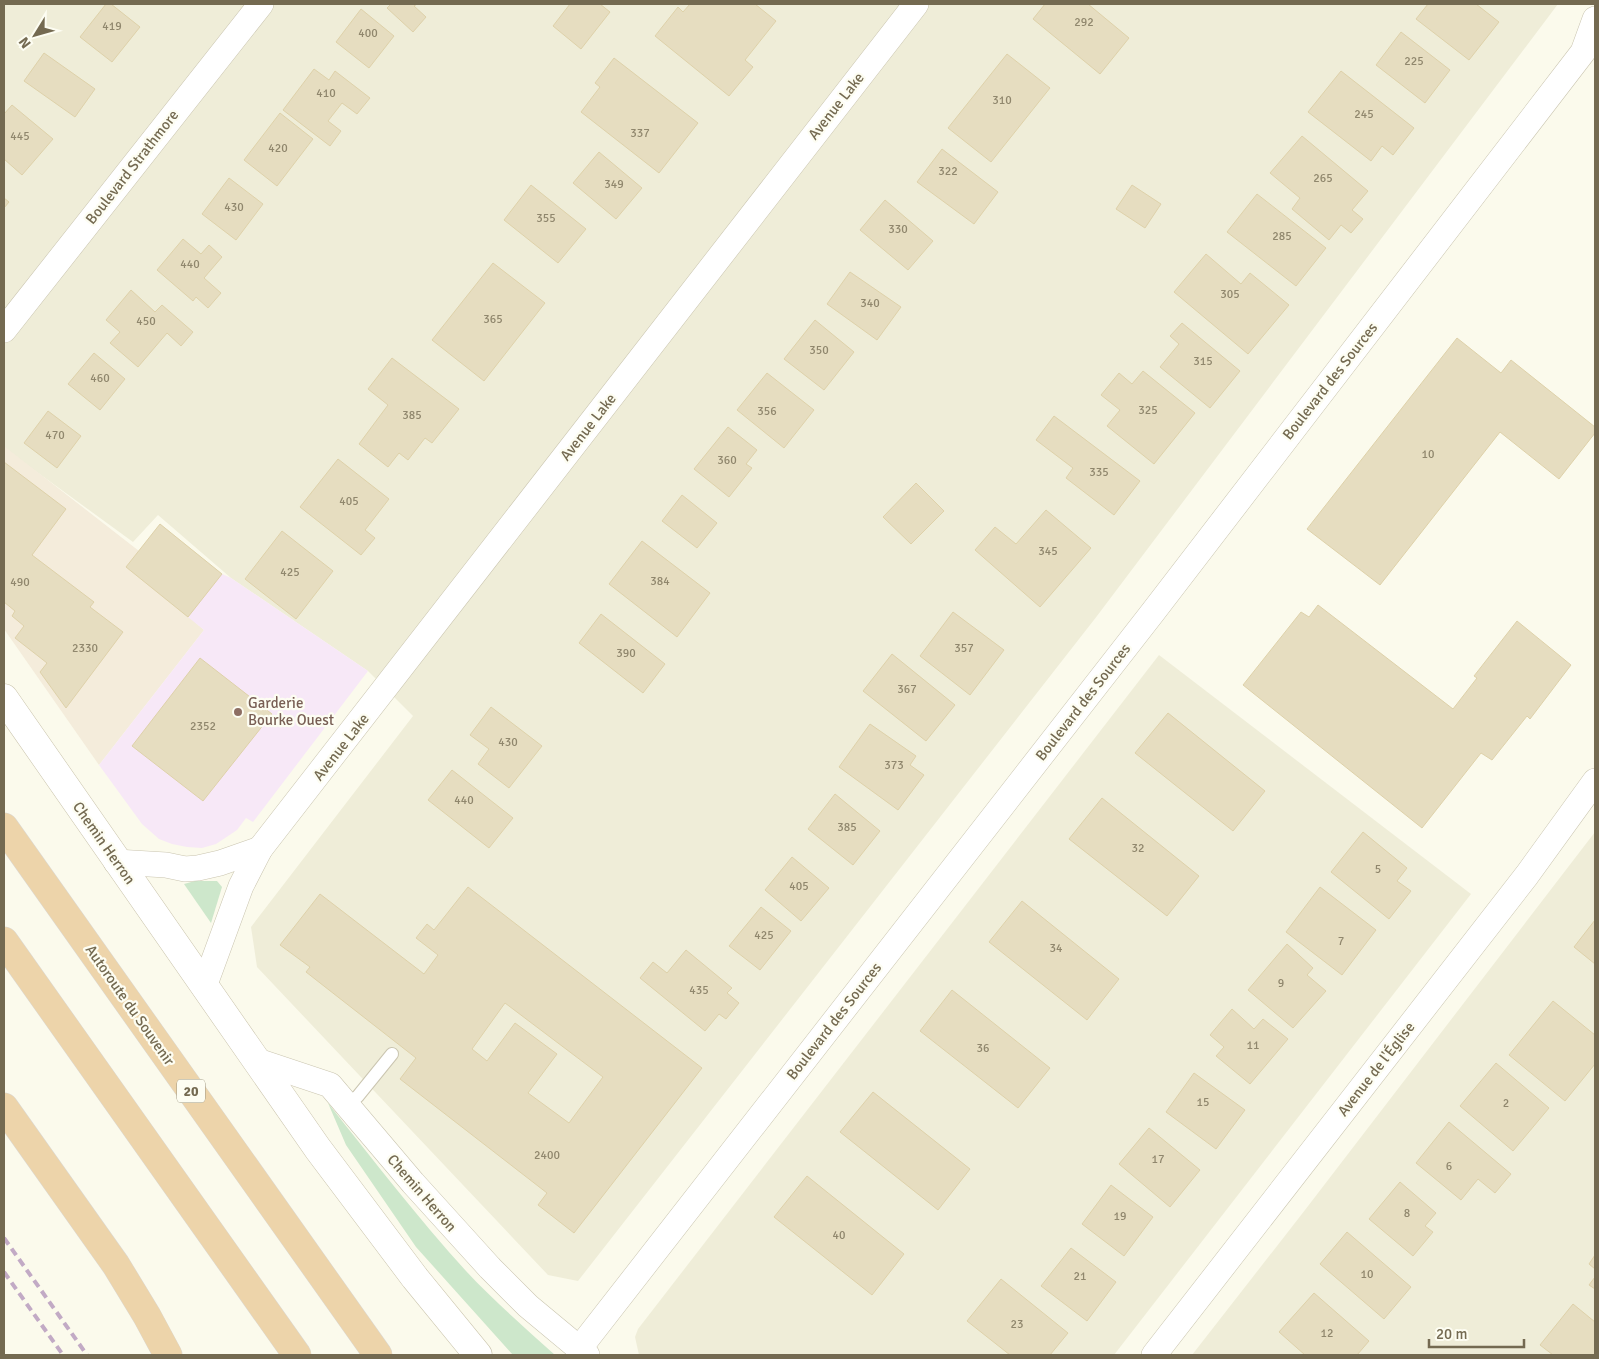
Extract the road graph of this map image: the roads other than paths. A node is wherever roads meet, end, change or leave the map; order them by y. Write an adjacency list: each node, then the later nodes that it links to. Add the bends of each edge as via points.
1 (261, 4): 5 (street, Boulevard Strathmore)
2 (916, 4): 9 (street, Avenue Lake)
3 (1595, 19): 4 (street, Boulevard des Sources)
4 (1589, 50): 17 (street, Boulevard des Sources)
5 (4, 330)
6 (4, 698): 10 (main road, Chemin Herron)
7 (1595, 781): 22 (street, Avenue de l'Église, via 1527,875)
8 (4, 827): 20 (highway, Autoroute du Souvenir / 20)
9 (260, 849): 10 (street, via 198,868); 12 (street, Avenue Lake, via 241,886)
10 (116, 862): 12 (main road, Chemin Herron)
11 (4, 941): 19 (highway)
12 (204, 987): 14 (main road, Chemin Herron)
13 (392, 1054): 15 (lane)
14 (255, 1060): 15 (street, Chemin Herron, via 330,1086); 21 (main road, Chemin Herron, via 357,1202)
15 (347, 1106): 17 (street, Chemin Herron, via 490,1268 528,1306)
16 (4, 1107): 18 (highway, via 132,1290)
17 (583, 1352)
18 (168, 1355)
19 (298, 1355)
20 (378, 1355)
21 (478, 1355)
22 (1154, 1355)

